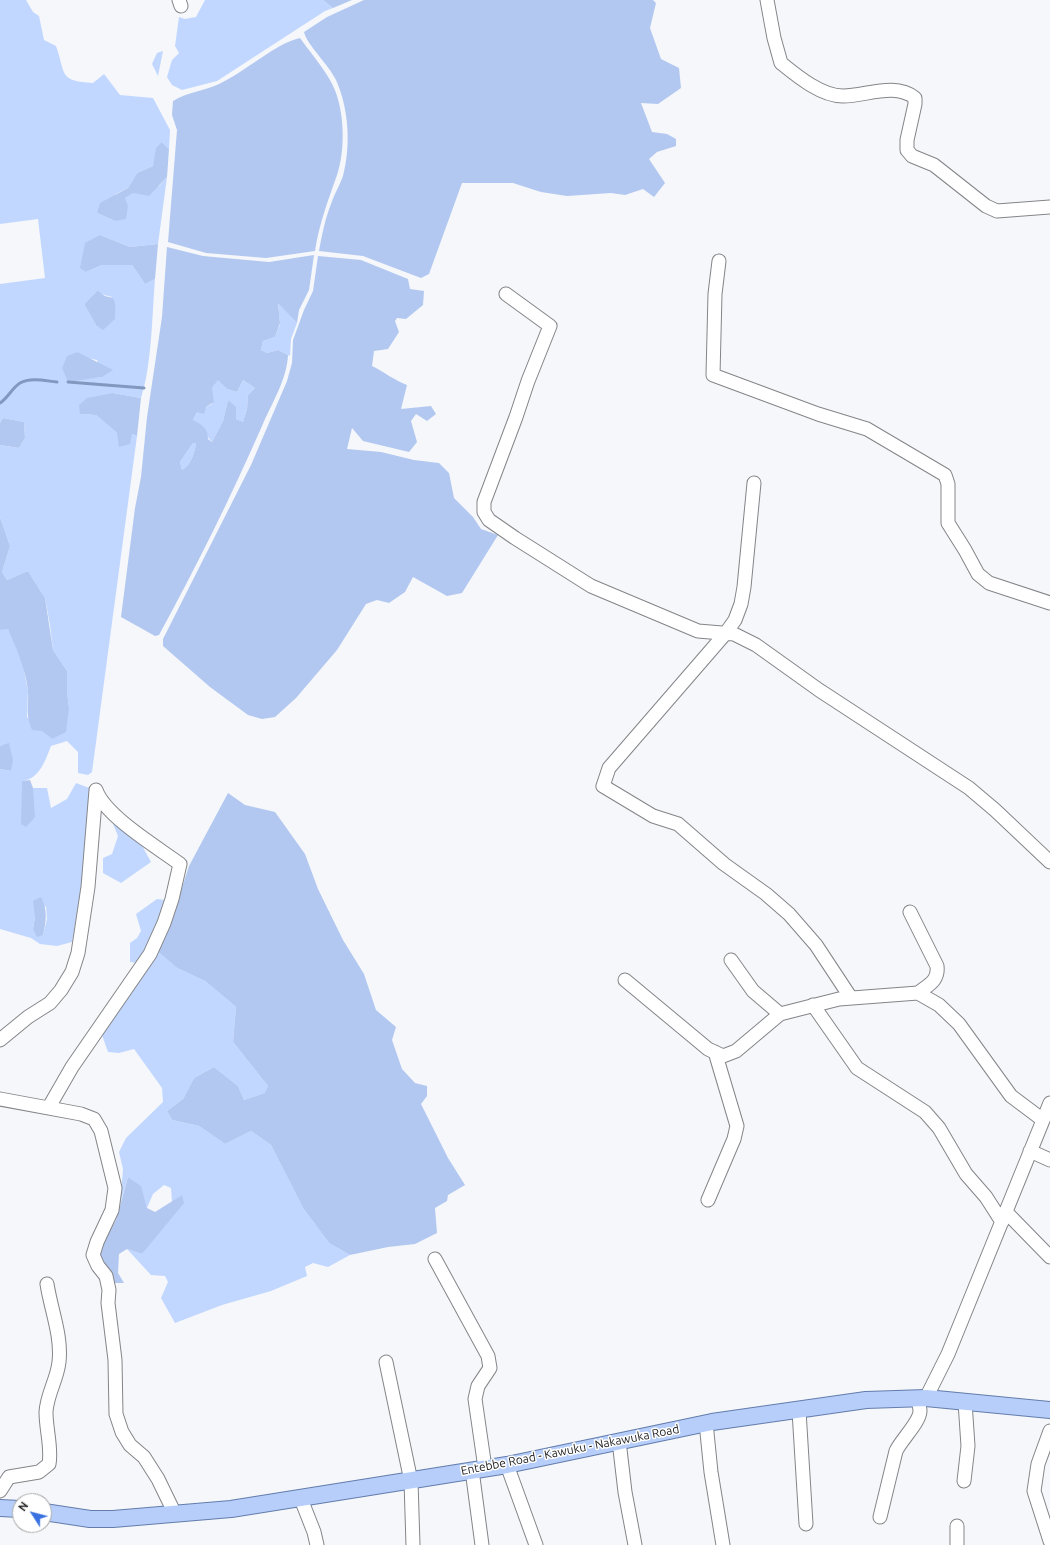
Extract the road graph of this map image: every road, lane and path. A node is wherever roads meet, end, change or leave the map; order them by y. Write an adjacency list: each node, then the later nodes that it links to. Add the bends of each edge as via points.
1 (768, 0): 2 (street, via 781,63 817,89 842,96 898,91 907,93 915,98 907,140 907,150 912,156 934,165 986,206 997,211)
2 (1050, 207)
3 (719, 261): 6 (street, via 715,294 713,375 818,414 867,429 945,475 949,499 948,523 978,574 989,583)
4 (506, 294): 7 (street, via 550,326 484,502 484,512 489,520 591,586 698,631)
5 (754, 483): 7 (street, via 741,604 735,620)
6 (1050, 603)
7 (725, 634): 8 (street, via 734,634 756,645 848,709 953,776 995,810); 13 (street, via 609,768 603,786 653,816 678,824 724,864 766,894 789,914 816,946)
8 (1050, 862)
9 (910, 912): 12 (street, via 938,972 937,979)
10 (731, 960): 15 (street, via 753,991)
11 (626, 980): 17 (street)
12 (918, 993): 13 (street); 21 (street, via 939,1005 959,1024 1011,1096)
13 (851, 998): 14 (street)
14 (813, 1005): 15 (street, via 788,1014); 25 (street, via 857,1068 925,1112 940,1128 966,1174)
15 (780, 1014): 17 (street, via 736,1051 723,1056)
16 (0, 1040): 20 (street, via 50,1003 72,972 78,953 88,887 96,790 111,812 180,864 166,917 150,954 72,1067)
17 (714, 1052): 24 (street, via 737,1126)
18 (0, 1098): 20 (street)
19 (1050, 1104): 21 (street)
20 (49, 1107): 46 (street, via 94,1119 101,1130 115,1188 112,1210 93,1255 106,1276 109,1290 108,1303 115,1360 116,1414 122,1432 130,1445 144,1457)
21 (1043, 1120): 22 (street)
22 (1030, 1151): 23 (street); 25 (street)
23 (1050, 1160)
24 (708, 1200)
25 (1004, 1218): 26 (street); 30 (street, via 948,1354)
26 (1050, 1257)
27 (435, 1258): 38 (street, via 488,1356 490,1368 478,1386 475,1399)
28 (47, 1284): 41 (street, via 51,1311 57,1327 59,1361 47,1406 49,1464 39,1472 9,1477)
29 (386, 1362): 39 (street)
30 (922, 1398): 31 (main road, Entebbe Road - Kawuku - Nakawuka Road); 33 (main road, Entebbe Road - Kawuku - Nakawuka Road, via 866,1400); 47 (street, via 919,1417 896,1451)
31 (965, 1402): 32 (main road, Entebbe Road - Kawuku - Nakawuka Road); 40 (street, via 968,1446)
32 (1050, 1410)
33 (799, 1411): 34 (main road, Entebbe Road - Kawuku - Nakawuka Road); 48 (street)
34 (706, 1423): 36 (main road, Entebbe Road - Kawuku - Nakawuka Road); 56 (street)
35 (1050, 1431): 50 (street, via 1038,1464 1034,1491)
36 (619, 1442): 37 (main road, Entebbe Road - Kawuku - Nakawuka Road); 55 (street)
37 (507, 1465): 38 (main road, Entebbe Road - Kawuku - Nakawuka Road); 54 (street)
38 (478, 1469): 39 (main road, Entebbe Road - Kawuku - Nakawuka Road); 53 (street)
39 (411, 1481): 42 (main road, Entebbe Road - Kawuku - Nakawuka Road); 52 (street)
40 (964, 1481)
41 (0, 1490)
42 (301, 1499): 46 (main road, Entebbe Road - Kawuku - Nakawuka Road); 51 (street)
43 (0, 1508): 44 (main road)
44 (12, 1509)
45 (52, 1513): 46 (main road, Entebbe Road - Kawuku - Nakawuka Road, via 105,1519)
46 (175, 1514)
47 (880, 1517)
48 (806, 1524)
49 (957, 1526): 57 (street)
50 (1050, 1541)
51 (317, 1545)
52 (413, 1545)
53 (482, 1545)
54 (536, 1545)
55 (635, 1545)
56 (723, 1545)
57 (957, 1545)

